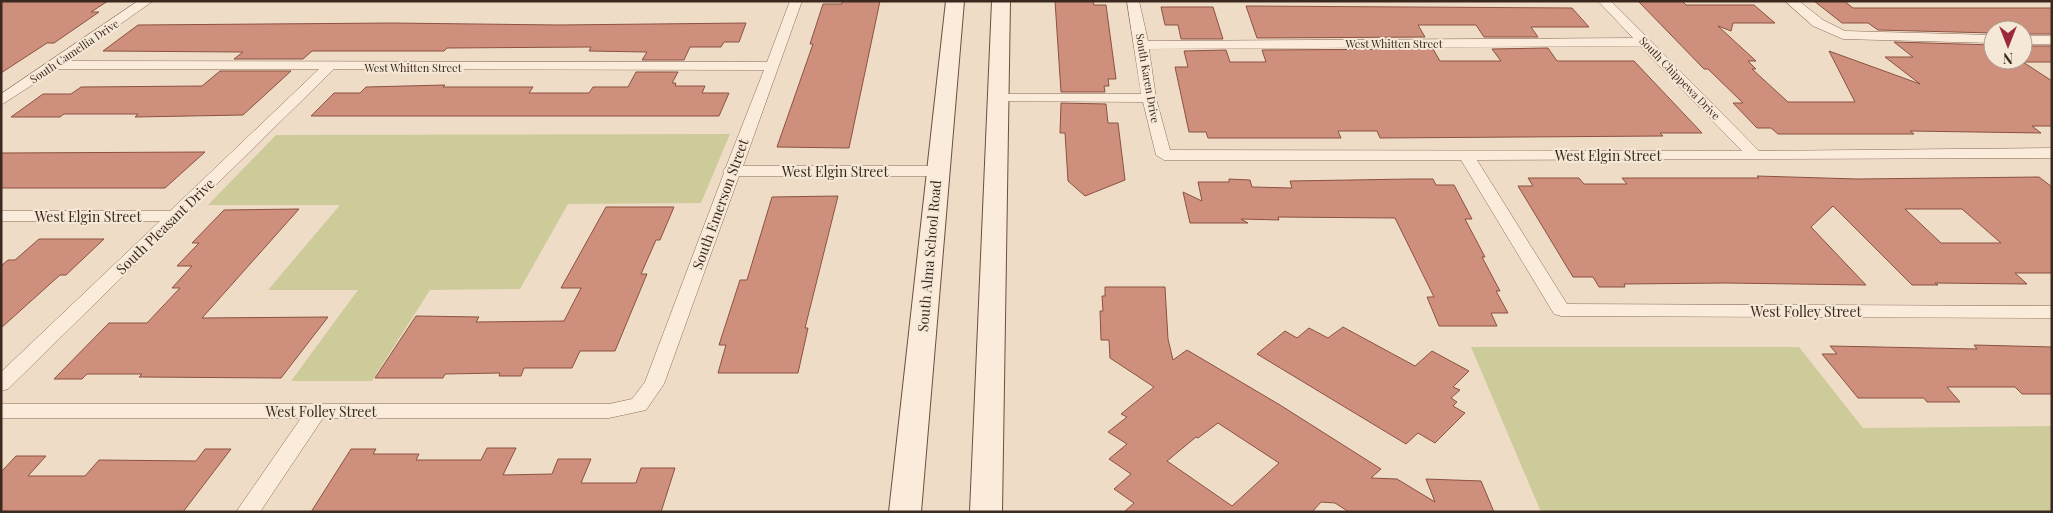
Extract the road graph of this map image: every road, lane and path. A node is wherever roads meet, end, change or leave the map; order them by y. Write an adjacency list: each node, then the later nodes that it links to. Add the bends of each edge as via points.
1 (147, 1): 13 (street, South Camellia Drive)
2 (796, 1): 14 (street, South Emerson Street)
3 (955, 1): 24 (main road, South Alma School Road)
4 (1001, 1): 16 (main road)
5 (1133, 1): 12 (street, South Karen Drive)
6 (1604, 1): 11 (street, South Chippewa Drive)
7 (1791, 1): 8 (street, via 1818,23 1843,35)
8 (1983, 39)
9 (2033, 40): 10 (street)
10 (2052, 40)
11 (1645, 42): 12 (street, West Whitten Street); 22 (street, South Chippewa Drive)
12 (1142, 45): 17 (street, South Karen Drive)
13 (54, 65): 15 (street, West Whitten Street); 18 (street, South Camellia Drive)
14 (772, 66): 15 (street, West Whitten Street); 23 (street, South Emerson Street)
15 (329, 67): 26 (street, South Pleasant Drive)
16 (999, 98): 17 (street); 34 (main road)
17 (1149, 98): 20 (street, South Karen Drive)
18 (1, 101)
19 (2052, 153): 22 (street, West Elgin Street)
20 (1164, 155): 21 (street, West Elgin Street)
21 (1466, 155): 22 (street, West Elgin Street); 27 (street, West Folley Street, via 1561,310)
22 (1754, 156)
23 (731, 171): 24 (street, West Elgin Street); 29 (street, South Emerson Street, via 654,384)
24 (938, 171): 33 (main road, South Alma School Road)
25 (1, 216): 26 (street, West Elgin Street)
26 (176, 216): 28 (street, South Pleasant Drive)
27 (2052, 312)
28 (1, 384)
29 (640, 405): 31 (street, West Folley Street, via 609,411)
30 (1, 411): 31 (street, West Folley Street)
31 (317, 411): 32 (street)
32 (247, 512)
33 (905, 512)
34 (986, 512)

